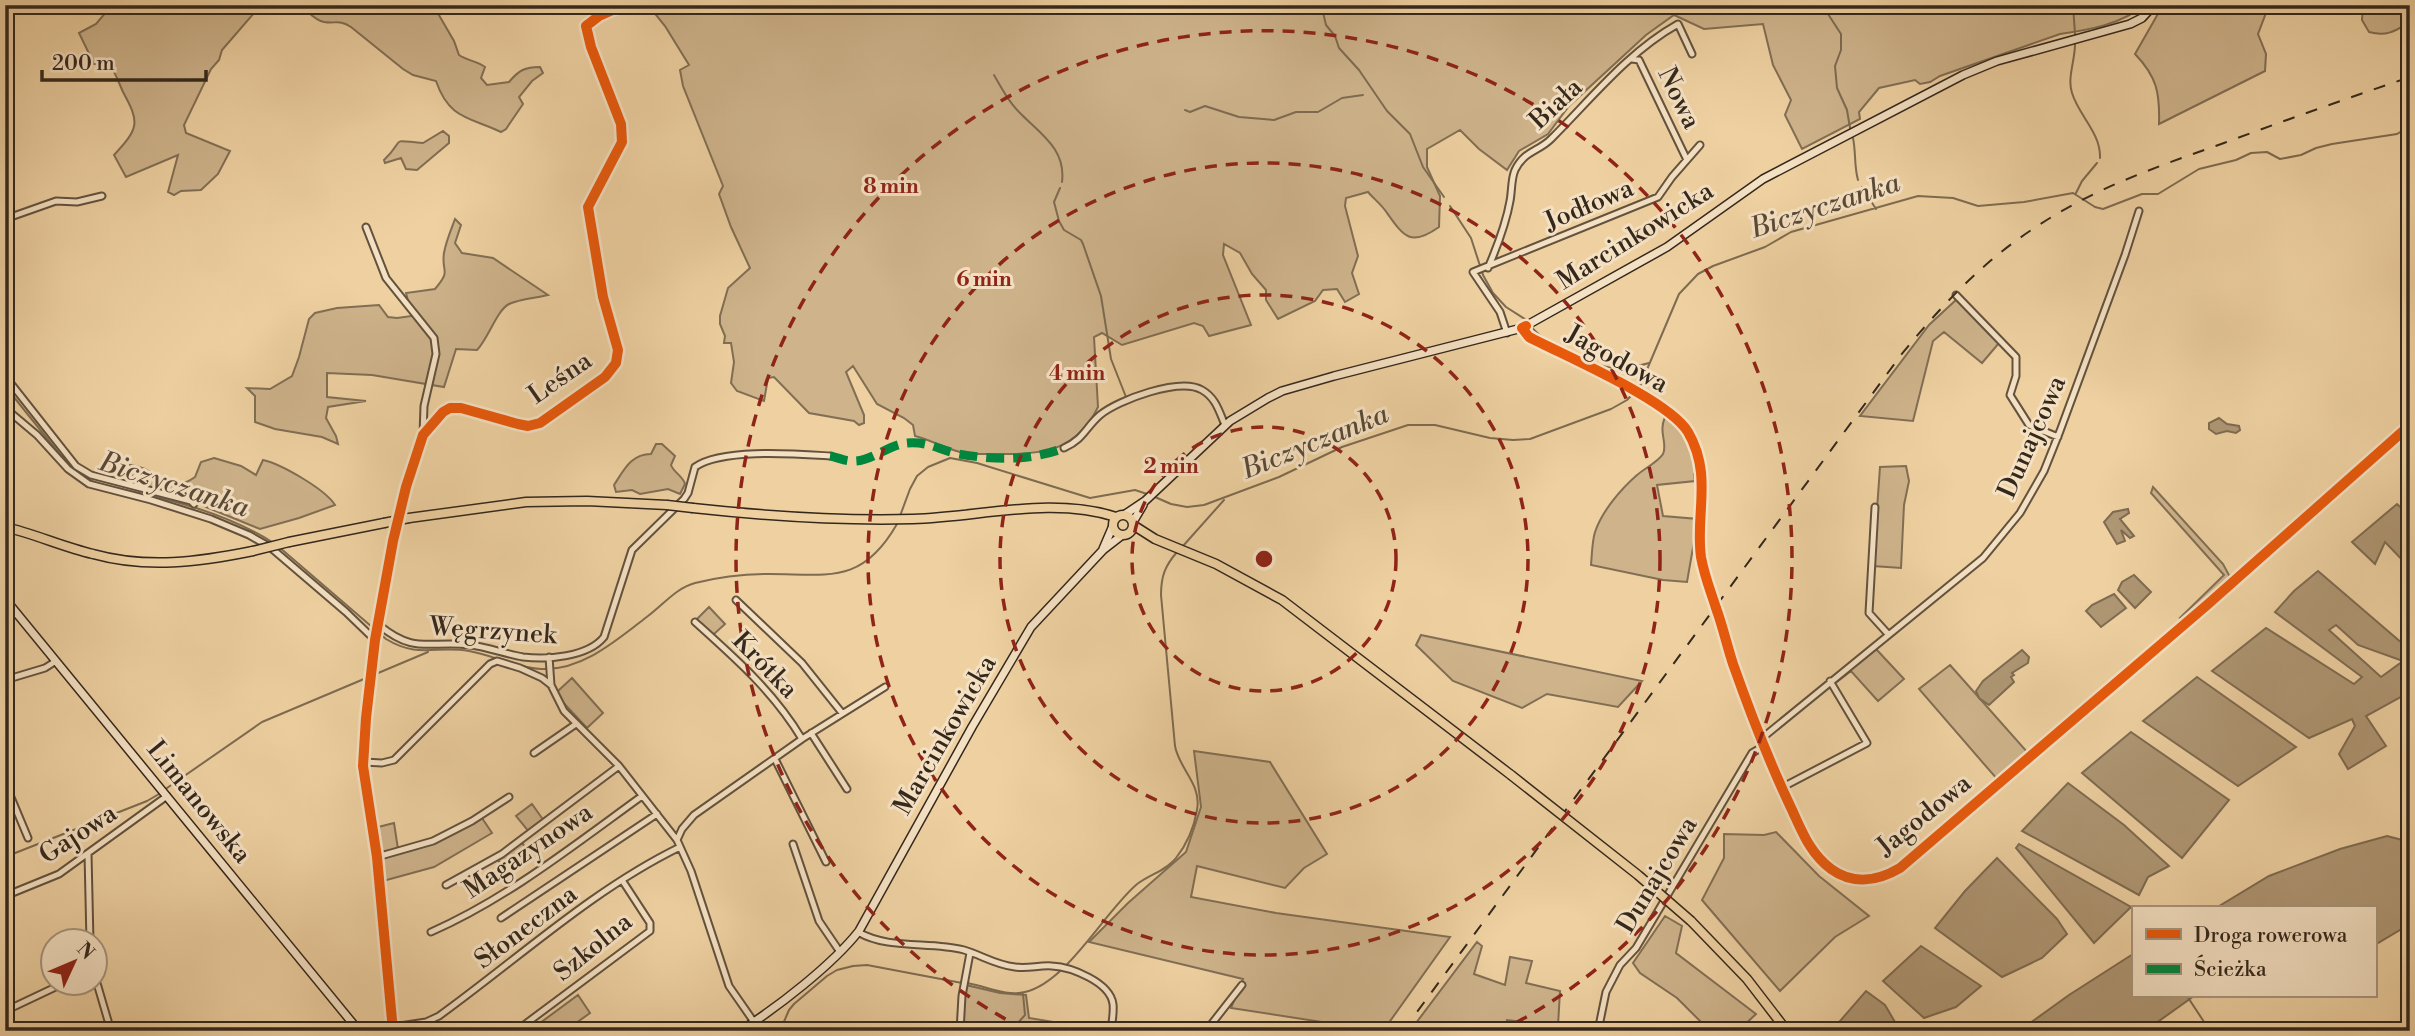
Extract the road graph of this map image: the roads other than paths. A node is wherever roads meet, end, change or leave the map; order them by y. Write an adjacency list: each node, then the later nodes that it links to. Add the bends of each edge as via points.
1 (624, 5): 19 (street, Leśna, via 586,26 621,124 622,142 588,207 617,363 605,377 540,423 528,426 450,408)
2 (2154, 5): 13 (street, Marcinkowicka, via 2130,24 1997,61 1920,97 1763,179 1667,247)
3 (1692, 54): 4 (street, Biała, via 1678,24 1651,40)
4 (1632, 59): 6 (street, Nowa, via 1639,60); 11 (street, Biała, via 1549,142 1525,154 1514,172 1497,246)
5 (1700, 145): 6 (street, Jodłowa)
6 (1687, 160): 11 (street, Jodłowa, via 1658,197)
7 (102, 196): 9 (street, via 56,201)
8 (2139, 211): 20 (street, Dunajcowa)
9 (5, 219)
10 (366, 228): 19 (street, via 386,278 434,338 436,354 424,406)
11 (1481, 270): 14 (street)
12 (1956, 295): 20 (street, via 2017,357 2010,395 2029,425)
13 (1527, 325): 14 (street, Marcinkowicka); 48 (street, Jagodowa, via 1529,337 1628,387 1686,429 1702,478 1704,574)
14 (1507, 333): 17 (street, Marcinkowicka, via 1282,391)
15 (5, 376): 24 (street, via 76,466 91,475)
16 (5, 408): 37 (street, via 79,478 99,488 211,519 256,538)
17 (1225, 425): 21 (street, via 1213,398 1203,390 1192,386 1164,389 1105,412 1084,436); 23 (street, Marcinkowicka)
18 (2410, 425): 55 (street, Jagodowa, via 2197,614 1887,876 1859,880 1829,868 1805,841)
19 (423, 435): 35 (street, Leśna, via 393,541)
20 (2058, 437): 36 (street, Dunajcowa, via 2044,471 2002,537 1983,558)
21 (1064, 448)
22 (830, 456): 38 (street, Węgrzynek, via 762,454 711,459 695,467 688,494 632,550 602,640 584,651)
23 (1145, 501): 26 (street, Marcinkowicka); 27 (street, Marcinkowicka)
24 (194, 504)
25 (1875, 508): 36 (street, via 1868,607)
26 (1116, 521): 27 (main road); 28 (main road, bridge, via 1079,508 1053,507 883,519 743,514 587,501 526,502 409,518 179,563 121,561); 29 (main road, via 1116,534); 31 (street, Marcinkowicka)
27 (1133, 523): 29 (main road); 30 (main road)
28 (5, 527)
29 (1125, 535): 30 (main road); 31 (street, Marcinkowicka)
30 (1154, 539): 93 (main road, bridge, via 1245,578 1282,600 1511,775 1673,904 1727,957)
31 (1103, 550): 74 (street, Marcinkowicka, via 1023,639)
32 (5, 599): 39 (street, Limanowska)
33 (736, 600): 44 (street, Krótka, via 803,663)
34 (695, 622): 47 (street, Krótka, via 750,672)
35 (379, 625): 37 (street, Leśna); 38 (street, Węgrzynek, via 408,643 470,645)
36 (1888, 634): 41 (street, Dunajcowa)
37 (376, 638): 52 (street, Leśna)
38 (549, 658): 42 (street)
39 (56, 661): 40 (street); 57 (street, Limanowska)
40 (5, 680)
41 (1830, 681): 48 (street, Dunajcowa); 55 (street, via 1867,743)
42 (551, 685): 45 (street, via 556,700); 52 (street, via 497,661 394,760)
43 (885, 687): 44 (street, Krótka)
44 (842, 713): 46 (street, Krótka)
45 (576, 724): 50 (street); 53 (street)
46 (811, 733): 47 (street, Krótka); 56 (street)
47 (802, 739): 51 (street, Krótka)
48 (1761, 739): 49 (street, Jagodowa)
49 (1764, 746): 55 (street, Jagodowa); 92 (street, Dunajcowa, via 1752,753 1656,916 1613,976 1605,992)
50 (534, 753)
51 (775, 759): 62 (street, Krótka, via 694,815); 67 (street)
52 (364, 762): 66 (street, Leśna)
53 (619, 766): 58 (street); 69 (street, Magazynowa, via 502,854)
54 (5, 783): 61 (street)
55 (1781, 788)
56 (846, 789)
57 (167, 796): 65 (street, Gajowa); 85 (street, Limanowska)
58 (642, 796): 60 (street); 73 (street, Magazynowa, via 519,884)
59 (509, 797): 66 (street, via 433,841)
60 (657, 814): 62 (street); 71 (street, Magazynowa)
61 (28, 838)
62 (677, 840): 64 (street)
63 (793, 844): 75 (street, via 818,921)
64 (680, 847): 68 (street, Słoneczna); 82 (street, via 729,986)
65 (88, 855): 70 (street, Gajowa, via 59,874); 72 (street)
66 (377, 857): 83 (street, Leśna)
67 (826, 862)
68 (622, 880): 81 (street, Słoneczna); 87 (street, Szkolna, via 650,923 650,931)
69 (446, 885)
70 (5, 896)
71 (501, 918)
72 (90, 928)
73 (431, 932)
74 (858, 932): 75 (street, Marcinkowicka); 76 (street)
75 (840, 952): 82 (street, Marcinkowicka)
76 (970, 953): 89 (street); 90 (street, via 1013,967 1059,967 1084,976 1104,988 1113,1004)
77 (1242, 985): 91 (street)
78 (38, 996): 80 (street)
79 (101, 998): 84 (street)
80 (5, 1012)
81 (426, 1022): 83 (street, Słoneczna); 86 (street)
82 (754, 1027): 88 (street, Marcinkowicka)
83 (393, 1029)
84 (111, 1031)
85 (359, 1031)
86 (433, 1031)
87 (516, 1031)
88 (740, 1031)
89 (960, 1031)
90 (1111, 1031)
91 (1206, 1031)
92 (1598, 1031)
93 (1787, 1031)

